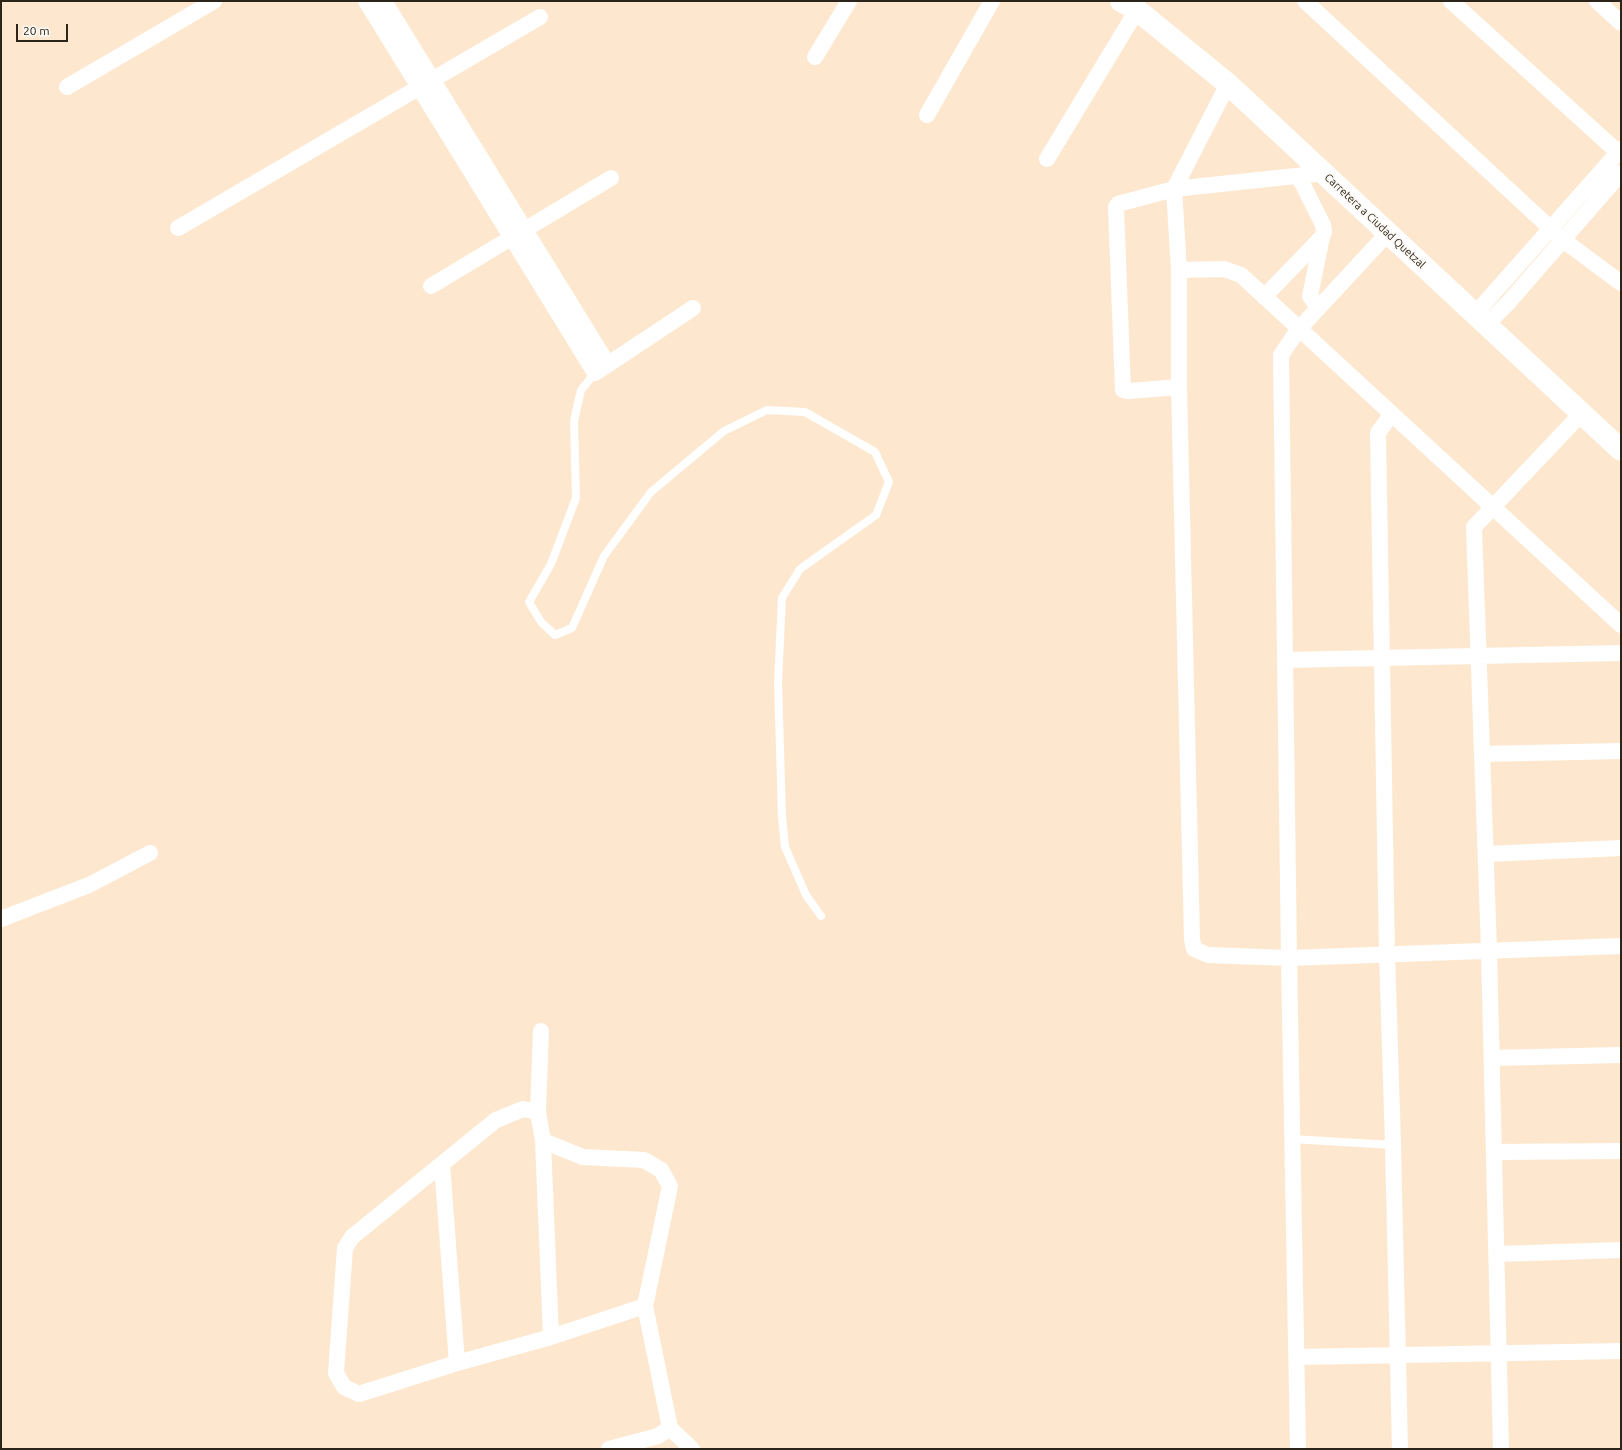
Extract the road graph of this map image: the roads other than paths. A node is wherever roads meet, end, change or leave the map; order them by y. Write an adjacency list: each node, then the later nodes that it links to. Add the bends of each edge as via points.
1 (214, 1): 15 (street)
2 (366, 1): 13 (street)
3 (384, 1): 13 (street)
4 (850, 1): 12 (street)
5 (992, 1): 16 (street)
6 (1305, 1): 25 (street)
7 (1451, 1): 17 (street)
8 (1597, 1): 11 (street)
9 (1129, 6): 14 (main road, Carretera a Ciudad Quetzal); 18 (street)
10 (540, 17): 13 (street)
11 (1621, 23)
12 (814, 57)
13 (426, 83): 24 (street); 26 (street)
14 (1228, 84): 19 (main road, Carretera a Ciudad Quetzal); 23 (street)
15 (67, 87)
16 (927, 114)
17 (1620, 152): 25 (street)
18 (1047, 159)
19 (1324, 173): 21 (street); 27 (main road, Carretera a Ciudad Quetzal)
20 (1621, 173): 29 (street)
21 (1299, 177): 23 (street); 28 (street, via 1323,225)
22 (611, 178): 26 (street)
23 (1174, 189): 30 (street); 39 (street, via 1122,203 1116,207 1123,390)
24 (178, 228)
25 (1550, 230): 29 (street); 36 (street)
26 (518, 233): 32 (street); 38 (street)
27 (1388, 233): 35 (street); 36 (main road, Carretera a Ciudad Quetzal)
28 (1322, 237): 33 (street); 35 (street, via 1310,296)
29 (1563, 240): 31 (street); 36 (street)
30 (1179, 270): 33 (street, via 1224,269 1241,275); 39 (street)
31 (1621, 283)
32 (431, 286)
33 (1264, 297): 37 (street)
34 (693, 308): 38 (street)
35 (1318, 308): 37 (street)
36 (1481, 320): 40 (main road, Carretera a Ciudad Quetzal)
37 (1298, 330): 41 (street); 48 (street, via 1281,355)
38 (601, 368): 54 (lane, via 581,390 574,421 576,498 551,564 529,602 541,622 555,635 572,628 604,556 651,492 724,431 767,410 805,412 875,452 890,482 876,515 800,569 782,598 778,682 785,847 806,895)
39 (1179, 387): 59 (street, via 1192,939 1194,949 1208,955)
40 (1582, 413): 42 (main road, Carretera a Ciudad Quetzal); 43 (street)
41 (1391, 414): 43 (street); 47 (street, via 1378,432)
42 (1621, 450)
43 (1493, 507): 44 (street); 46 (street, via 1474,528)
44 (1621, 625)
45 (1621, 653): 46 (street)
46 (1479, 656): 47 (street); 50 (street)
47 (1382, 658): 48 (street); 58 (street)
48 (1285, 660): 59 (street)
49 (1621, 751): 50 (street)
50 (1482, 754): 53 (street)
51 (1621, 848): 53 (street)
52 (150, 854): 55 (street, via 89,885)
53 (1486, 854): 57 (street)
54 (821, 916)
55 (1, 919)
56 (1621, 946): 57 (street)
57 (1489, 950): 58 (street); 62 (street)
58 (1387, 953): 59 (street); 66 (street)
59 (1289, 958): 64 (street)
60 (541, 1031): 63 (street)
61 (1621, 1055): 62 (street)
62 (1492, 1058): 67 (street)
63 (538, 1112): 65 (street); 69 (street, via 523,1109 496,1120)
64 (1292, 1139): 66 (lane); 77 (street)
65 (543, 1141): 72 (street, via 583,1157 644,1160 661,1170 670,1186); 73 (street)
66 (1393, 1145): 76 (street)
67 (1494, 1152): 68 (street); 71 (street)
68 (1621, 1152)
69 (442, 1165): 78 (street); 78 (street, via 352,1237 345,1248 336,1373 344,1387 359,1394)
70 (1621, 1250): 71 (street)
71 (1498, 1254): 75 (street)
72 (645, 1306): 73 (street); 79 (street)
73 (551, 1337): 78 (street)
74 (1621, 1351): 75 (street)
75 (1499, 1354): 76 (street); 84 (street)
76 (1397, 1355): 77 (street); 83 (street)
77 (1297, 1357): 82 (street)
78 (458, 1363)
79 (670, 1428): 80 (street, via 658,1436); 81 (street)
80 (608, 1449)
81 (692, 1449)
82 (1298, 1449)
83 (1400, 1449)
84 (1501, 1449)

